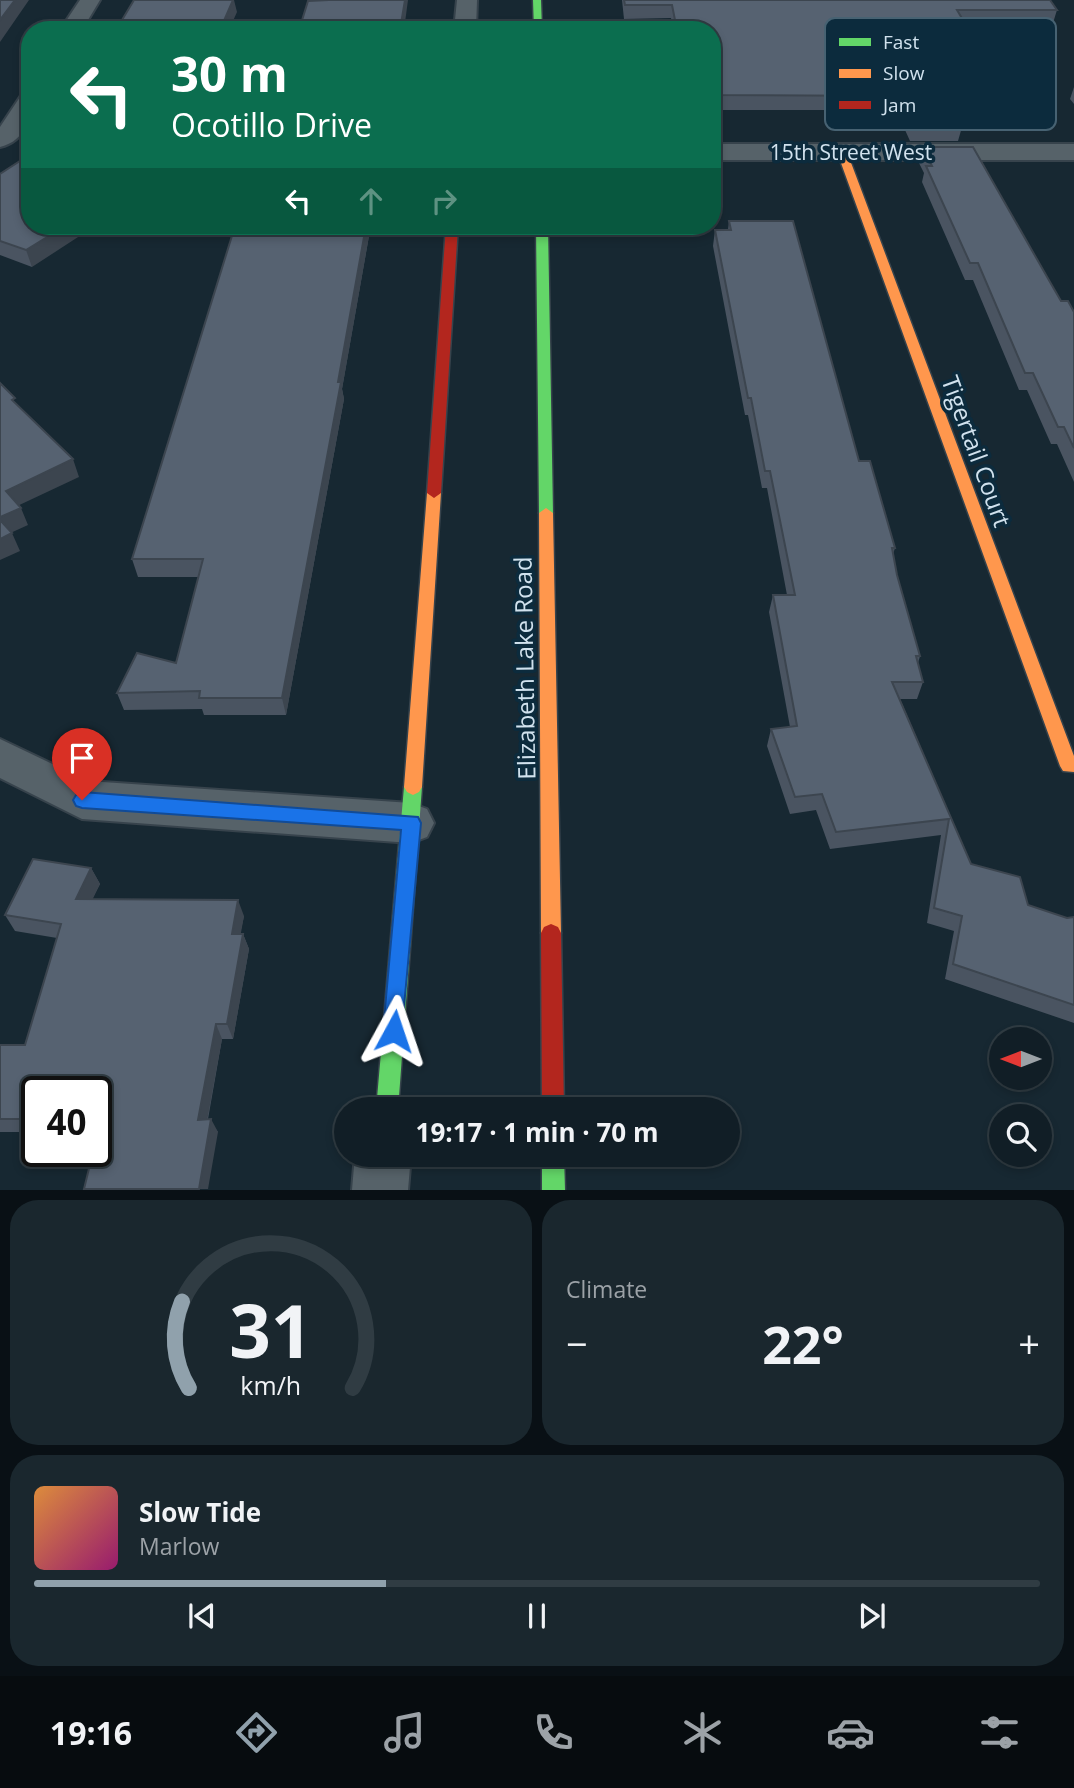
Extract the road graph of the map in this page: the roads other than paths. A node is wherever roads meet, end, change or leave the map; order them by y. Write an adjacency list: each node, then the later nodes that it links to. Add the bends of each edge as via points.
1 (90, 0): 4 (street)
2 (467, 0): 5 (street)
3 (537, 0): 6 (street)
4 (77, 21)
5 (466, 21)
6 (538, 21)
7 (21, 114): 8 (street)
8 (0, 141)
9 (721, 152): 10 (street, 15th Street West)
10 (842, 152): 11 (street, 15th Street West); 15 (street, Tigertail Court)
11 (1074, 152)
12 (451, 235): 16 (street)
13 (541, 235): 18 (street, Elizabeth Lake Road)
14 (0, 757): 16 (street, via 82,800)
15 (1069, 766)
16 (411, 823): 17 (street)
17 (388, 1097)
18 (552, 1097)
19 (382, 1167): 21 (street)
20 (553, 1167): 22 (street)
21 (380, 1189)
22 (554, 1189)

